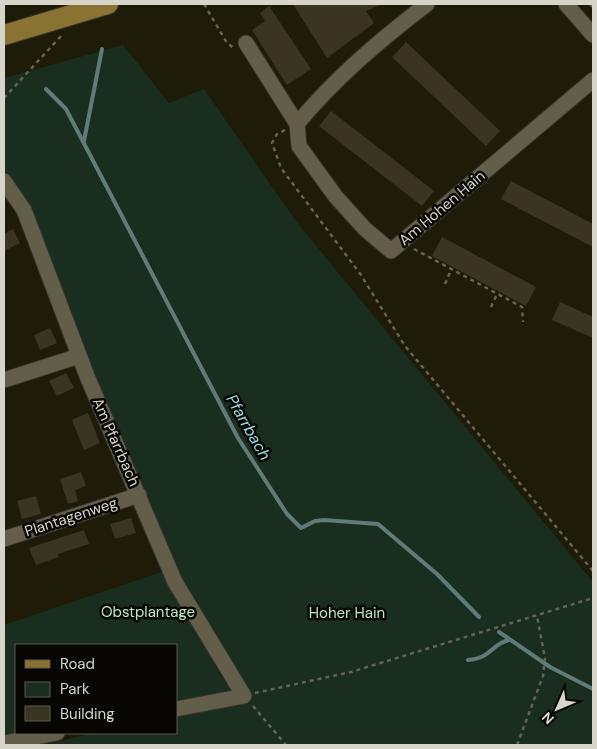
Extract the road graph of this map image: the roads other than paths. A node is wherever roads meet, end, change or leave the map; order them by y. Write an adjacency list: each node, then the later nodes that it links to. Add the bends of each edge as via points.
1 (108, 4): 5 (main road)
2 (427, 4): 8 (street, via 379,41 330,86)
3 (566, 4): 4 (street)
4 (593, 35)
5 (4, 36)
6 (246, 43): 8 (street)
7 (593, 80): 8 (street, Am Hohen Hain, via 391,251 365,230 298,146)
8 (297, 124)
9 (4, 181): 10 (street, Am Pfarrbach, via 24,210)
10 (79, 356): 11 (street); 12 (street, Am Pfarrbach)
11 (4, 380)
12 (139, 495): 13 (street, Plantagenweg); 14 (street, Am Pfarrbach, via 174,582 244,696)
13 (4, 539)
14 (178, 709)
15 (52, 734): 16 (street)
16 (4, 743)

